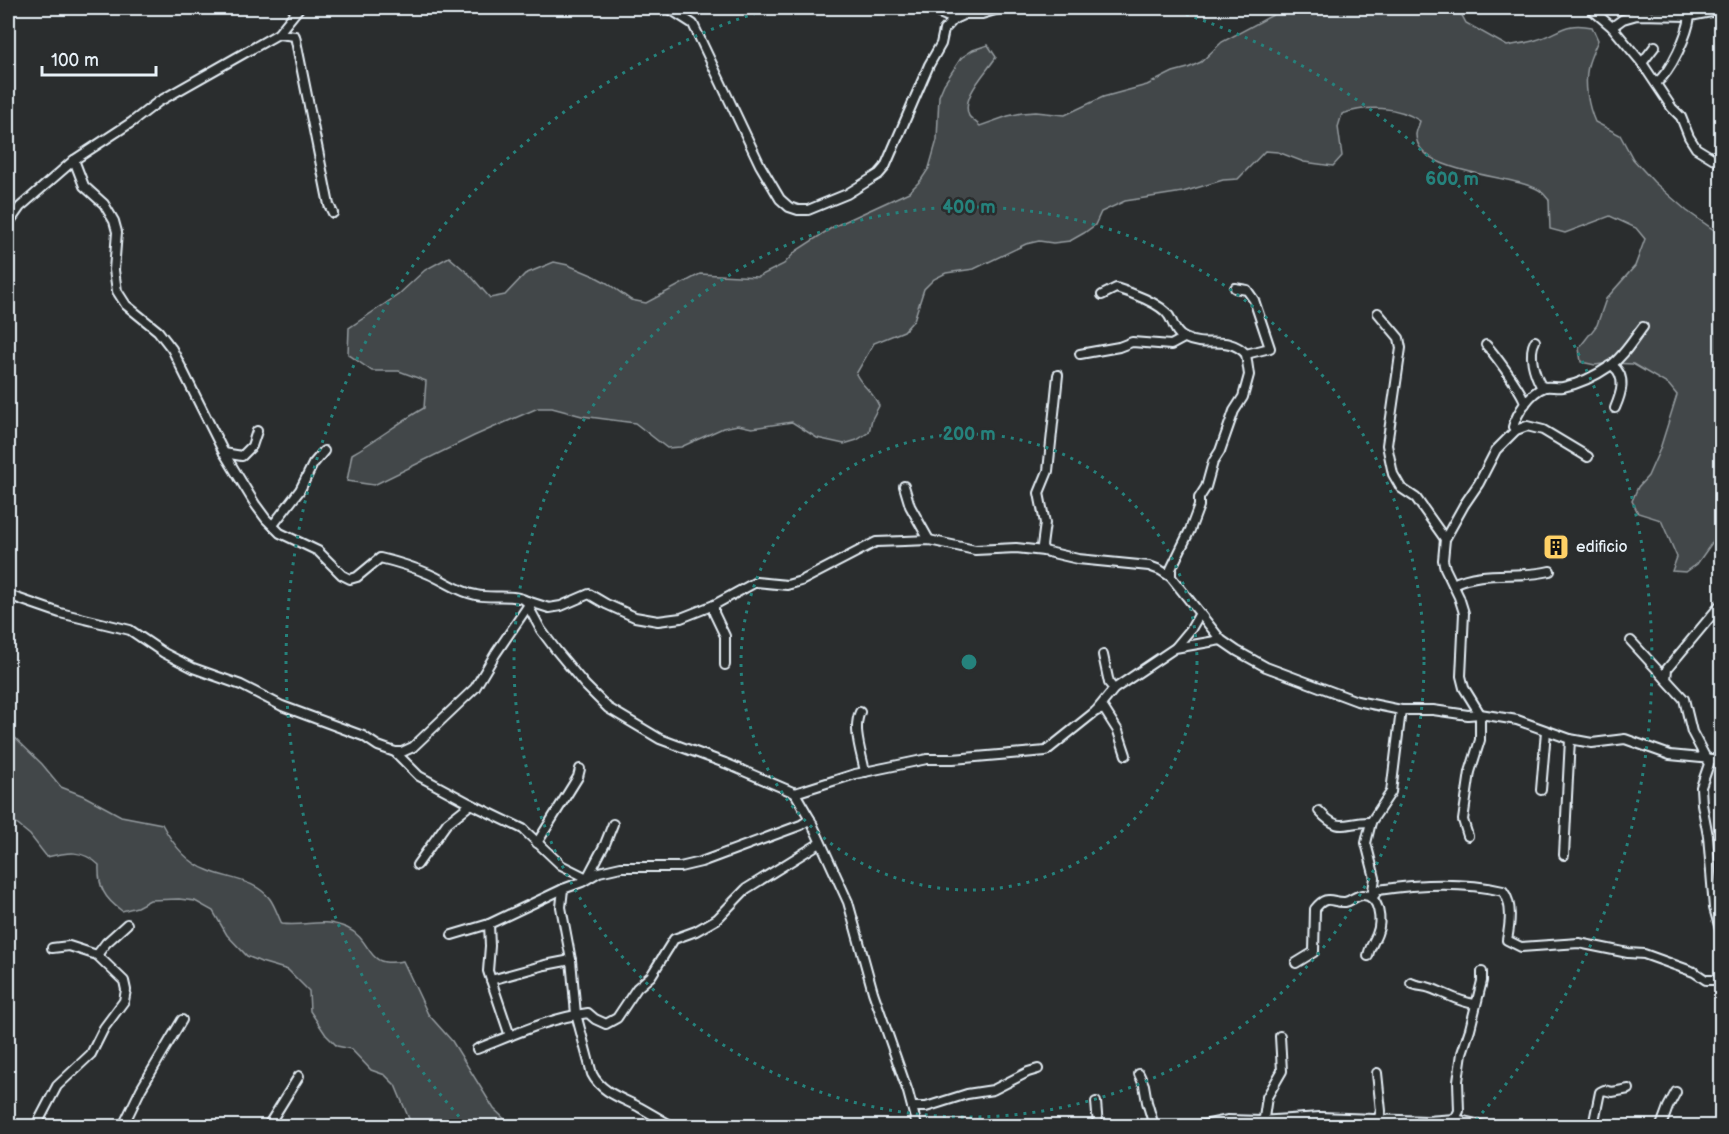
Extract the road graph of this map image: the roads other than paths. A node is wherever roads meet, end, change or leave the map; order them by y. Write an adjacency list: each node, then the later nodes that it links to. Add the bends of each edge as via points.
1 (299, 8): 12 (street)
2 (668, 8): 10 (street, via 693,24 760,165 780,199 798,210 808,210 847,194 885,167 944,30)
3 (926, 8): 10 (street)
4 (1002, 8): 6 (street, via 982,14)
5 (1590, 8): 11 (street)
6 (974, 10): 10 (street)
7 (1722, 10): 9 (street)
8 (1657, 12): 9 (street); 11 (street, via 1623,19)
9 (1690, 16): 15 (street, via 1689,28 1673,63)
10 (954, 19)
11 (1612, 27): 14 (street)
12 (278, 34): 16 (street, via 158,102); 18 (street, via 295,36)
13 (1654, 46): 14 (street)
14 (1642, 63): 15 (street)
15 (1656, 83): 17 (street, via 1681,117 1695,148)
16 (74, 160): 19 (street, via 20,207); 37 (street, via 84,186 104,204 114,221 117,291 126,305 158,331 172,349)
17 (1720, 160)
18 (333, 213)
19 (8, 224)
20 (1235, 288): 28 (street, via 1247,290 1254,300 1270,348)
21 (1102, 295): 24 (street, via 1116,288 1136,294 1168,314 1176,332)
22 (1378, 313): 41 (street, via 1399,338 1401,348 1387,445 1392,474 1401,488 1416,498)
23 (1643, 327): 29 (street)
24 (1184, 338): 27 (street, via 1171,345 1132,342); 28 (street, via 1229,342)
25 (1535, 341): 31 (street, via 1532,356 1539,383)
26 (1486, 345): 32 (street, via 1496,354)
27 (1080, 354)
28 (1246, 354): 45 (street, via 1249,375 1243,397 1213,462)
29 (1609, 366): 31 (street, via 1562,387); 33 (street, via 1617,368 1622,384)
30 (1058, 375): 43 (street, via 1048,471 1039,493 1045,523)
31 (1545, 387): 32 (street)
32 (1525, 404): 34 (street, via 1516,418)
33 (1615, 408)
34 (1516, 430): 38 (street, via 1527,426 1543,430); 41 (street, via 1496,450)
35 (257, 431): 37 (street, via 252,446 242,456)
36 (324, 451): 40 (street)
37 (224, 453): 40 (street, via 255,504)
38 (1588, 457)
39 (904, 486): 42 (street)
40 (273, 525): 49 (street, via 280,533 318,551 350,579 380,558 429,574 463,592 520,598)
41 (1445, 539): 46 (street, via 1443,560)
42 (929, 540): 43 (street, via 975,550); 50 (street, via 876,542 801,581 787,585 756,582)
43 (1044, 551): 45 (street, via 1078,559 1149,566)
44 (1550, 571): 46 (street, via 1487,576)
45 (1171, 577): 51 (street)
46 (1453, 584): 62 (street, via 1464,613 1461,676)
47 (8, 595): 65 (street, via 130,630 193,668)
48 (1722, 603): 57 (street, via 1667,669)
49 (528, 604): 50 (street, via 549,608 589,594 635,617 658,621 681,618); 65 (street, via 475,688 413,747); 72 (street, via 556,650 608,708 660,739)
50 (714, 605): 56 (street, via 725,636)
51 (1199, 615): 52 (street); 54 (street)
52 (1221, 640): 54 (street); 59 (street, via 1266,667 1356,701)
53 (1631, 641): 57 (street)
54 (1175, 648): 58 (street)
55 (1103, 655): 58 (street)
56 (725, 666)
57 (1666, 679): 67 (street, via 1684,699 1692,732)
58 (1114, 689): 60 (street)
59 (1401, 710): 62 (street); 76 (street, via 1391,792)
60 (1096, 711): 66 (street, via 1104,709 1118,731); 70 (street, via 1046,751 927,759)
61 (860, 712): 70 (street, via 858,737)
62 (1480, 714): 63 (street, via 1517,720); 78 (street, via 1480,740 1470,772 1463,820)
63 (1546, 731): 64 (street); 71 (street)
64 (1570, 738): 67 (street, via 1599,743 1625,739 1670,754); 81 (street)
65 (395, 752): 73 (street, via 419,776)
66 (1126, 755)
67 (1705, 757): 68 (street); 89 (street, via 1709,764 1701,787 1702,804 1714,908)
68 (1722, 760)
69 (580, 769): 79 (street)
70 (865, 772): 72 (street)
71 (1541, 790)
72 (795, 793): 75 (street)
73 (471, 804): 79 (street, via 523,829); 82 (street, via 447,823)
74 (1319, 811): 76 (street, via 1334,824)
75 (810, 819): 80 (street); 83 (street, via 701,862 680,867 621,867)
76 (1371, 822): 85 (street, via 1366,843 1375,878)
77 (613, 824): 83 (street)
78 (1468, 836)
79 (537, 843): 83 (street, via 561,865)
80 (820, 843): 100 (street, via 746,889 717,919 674,939 617,1018 606,1024 588,1013); 112 (street, via 848,902)
81 (1564, 855)
82 (417, 865)
83 (587, 878): 84 (street)
84 (563, 889): 87 (street); 93 (street, via 561,907)
85 (1372, 898): 92 (street, via 1377,904 1379,925); 94 (street, via 1360,894 1345,902 1329,899 1321,903 1315,909 1314,952); 97 (street, via 1378,890 1399,887 1454,886 1503,891 1508,897 1507,940 1521,947 1579,943 1644,954 1706,980)
86 (127, 924): 91 (street)
87 (489, 924): 88 (street); 96 (street)
88 (452, 935)
89 (1722, 936)
90 (52, 948): 91 (street, via 69,946)
91 (97, 955): 117 (street, via 124,981 124,1001 90,1054 57,1086)
92 (1368, 956)
93 (571, 960): 96 (street); 100 (street)
94 (1296, 963)
95 (1482, 972): 99 (street)
96 (491, 980): 102 (street)
97 (1722, 980)
98 (1412, 983): 99 (street)
99 (1475, 1004): 113 (street, via 1462,1053 1459,1111)
100 (576, 1014): 102 (street); 120 (street, via 596,1082 612,1095)
101 (182, 1020): 118 (street)
102 (510, 1036): 104 (street)
103 (1280, 1036): 114 (street, via 1282,1071 1267,1097)
104 (477, 1049)
105 (1038, 1069): 112 (street, via 993,1090)
106 (1377, 1073): 115 (street, via 1381,1111)
107 (1139, 1074): 123 (street)
108 (299, 1076): 119 (street)
109 (1629, 1089): 126 (street, via 1600,1092)
110 (1676, 1092): 127 (street)
111 (1096, 1102): 122 (street)
112 (912, 1107): 121 (street)
113 (1455, 1119): 116 (street); 125 (street)
114 (1261, 1121): 115 (street, via 1320,1117); 124 (street, via 1228,1120)
115 (1378, 1123): 116 (street)
116 (1402, 1123)
117 (36, 1126)
118 (123, 1126)
119 (268, 1126)
120 (672, 1126)
121 (917, 1126)
122 (1098, 1126)
123 (1154, 1126)
124 (1199, 1126)
125 (1497, 1126)
126 (1593, 1126)
127 (1662, 1126)

